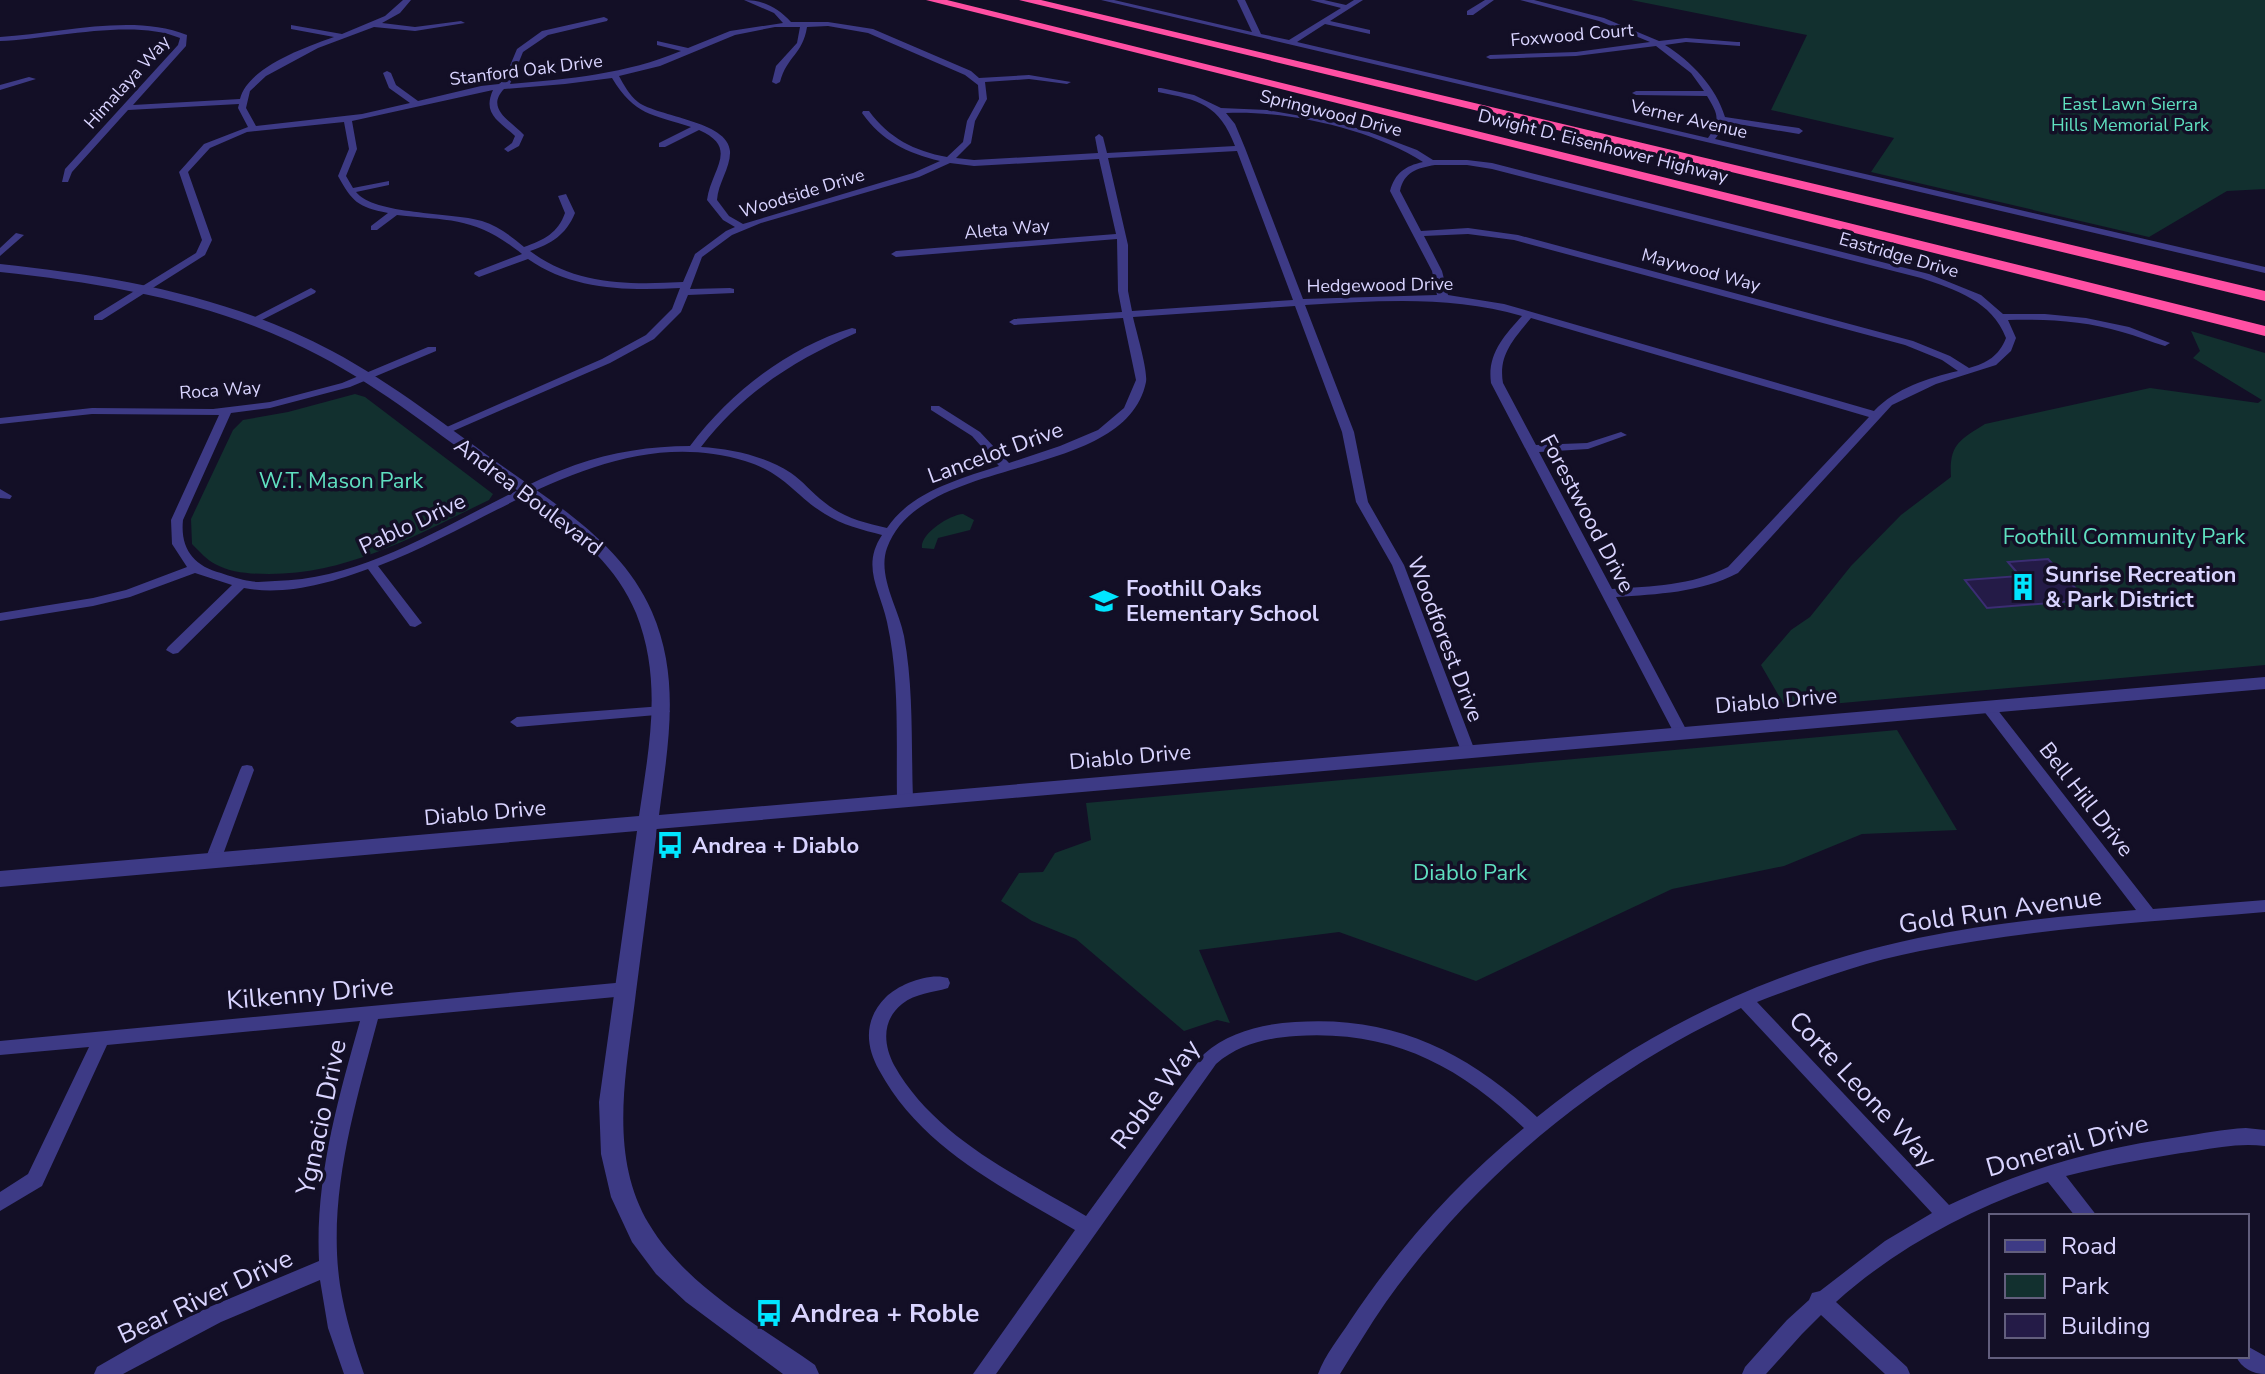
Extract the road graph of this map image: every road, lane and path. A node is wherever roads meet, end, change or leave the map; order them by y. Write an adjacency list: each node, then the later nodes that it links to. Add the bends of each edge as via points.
1 (407, 0): 18 (street)
2 (748, 0): 16 (street, via 777,11)
3 (932, 0): 82 (highway, Dwight D. Eisenhower Highway)
4 (1025, 0): 79 (highway, Dwight D. Eisenhower Highway)
5 (1105, 0): 22 (street, Verner Avenue)
6 (1241, 0): 22 (street)
7 (1314, 0): 11 (street)
8 (1359, 0): 11 (street)
9 (1490, 0): 12 (street)
10 (1524, 0): 26 (street, via 1604,21)
11 (1346, 7): 14 (street)
12 (1470, 13)
13 (604, 19): 36 (street, via 557,29 528,43)
14 (1324, 22): 20 (street); 25 (street)
15 (461, 23): 18 (street, via 415,29)
16 (788, 24): 17 (street, Stanford Oak Drive); 28 (street, Stanford Oak Drive, via 733,33)
17 (804, 24): 33 (street, Stanford Oak Drive, via 885,36); 34 (street, via 801,43 780,66)
18 (375, 25): 21 (street)
19 (294, 27): 21 (street)
20 (1367, 32)
21 (343, 36): 41 (street, via 277,65 251,86)
22 (1258, 36): 25 (street, Verner Avenue)
23 (0, 39): 43 (street, Himalaya Way, via 143,28 182,35 182,46)
24 (660, 43): 28 (street)
25 (1290, 43): 52 (street, Verner Avenue)
26 (1656, 44): 27 (street, Foxwood Court); 29 (street, Foxwood Court); 40 (street, via 1690,68)
27 (1737, 44)
28 (689, 51): 31 (street, Stanford Oak Drive)
29 (1490, 57)
30 (387, 73): 42 (street, via 390,84)
31 (614, 75): 36 (street, Stanford Oak Drive); 48 (street, via 636,104)
32 (32, 79): 37 (street)
33 (979, 80): 35 (street, via 1014,76); 57 (street, via 985,93 967,143)
34 (776, 82)
35 (1067, 82)
36 (502, 86): 42 (street, Stanford Oak Drive); 55 (street, via 492,108 520,135)
37 (0, 88)
38 (1161, 90): 44 (street, via 1195,97)
39 (1636, 93): 40 (street)
40 (1710, 94): 47 (street)
41 (243, 101): 43 (street); 49 (street, via 243,113)
42 (416, 103): 46 (street, Stanford Oak Drive)
43 (125, 108): 59 (street, Himalaya Way)
44 (1220, 111): 54 (street, Woodforest Drive); 58 (street, Springwood Drive, via 1273,111 1394,142)
45 (866, 113): 57 (street, via 896,142)
46 (348, 119): 49 (street, Stanford Oak Drive); 61 (street, via 353,149 342,173)
47 (1722, 119): 50 (street); 52 (street)
48 (698, 127): 53 (street); 64 (street, via 723,141 726,151 712,200 718,211)
49 (253, 128): 75 (street, Stanford Oak Drive, via 207,146 185,169 207,244 191,263)
50 (1799, 131)
51 (1099, 137): 56 (street, Lancelot Drive)
52 (1710, 141): 73 (street, Verner Avenue)
53 (662, 145)
54 (1241, 148): 56 (street, Woodside Drive); 81 (street, Woodforest Drive)
55 (508, 149)
56 (1103, 155): 57 (street, Woodside Drive, via 991,163); 68 (street, Lancelot Drive)
57 (949, 160): 64 (street, Woodside Drive, via 916,175)
58 (1431, 163): 66 (street, Eastridge Drive, via 1406,171 1395,183); 85 (street, Eastridge Drive, via 1492,166 1925,276 1976,297)
59 (65, 180)
60 (386, 183): 61 (street)
61 (350, 191): 63 (street, via 366,205)
62 (563, 196): 69 (street, via 570,213 562,231)
63 (396, 211): 65 (street); 69 (street, via 473,222 508,236)
64 (742, 227): 76 (street, Woodside Drive, via 698,256)
65 (374, 228)
66 (1417, 234): 80 (street, Eastridge Drive, via 1437,271); 94 (street, Maywood Way, via 1468,231 1515,237 1909,343)
67 (19, 235): 70 (street)
68 (1121, 236): 71 (street, Aleta Way); 83 (street, Lancelot Drive)
69 (526, 252): 74 (street); 76 (street, via 551,269 594,282)
70 (0, 253)
71 (896, 254)
72 (0, 268): 75 (street, Andrea Boulevard)
73 (2265, 270)
74 (479, 274)
75 (147, 289): 86 (street); 87 (street, Andrea Boulevard)
76 (686, 289): 78 (street); 100 (street, Woodside Drive, via 670,319 629,349)
77 (311, 291): 87 (street)
78 (730, 291)
79 (2265, 296)
80 (1443, 297): 81 (street, Hedgewood Drive); 84 (street, Hedgewood Drive)
81 (1299, 302): 83 (street, Hedgewood Drive); 119 (street, Woodforest Drive, via 1348,432 1362,502 1398,565)
82 (2170, 309): 90 (highway, Dwight D. Eisenhower Highway); 91 (highway)
83 (1127, 313): 88 (street, Hedgewood Drive); 104 (street, Lancelot Drive, via 1141,380 1135,403 1098,434)
84 (1529, 314): 98 (street, Hedgewood Drive); 102 (street, Forestwood Drive, via 1497,353 1494,373)
85 (2003, 317): 92 (street, via 2080,318); 94 (street, via 2011,338 2004,355)
86 (98, 318)
87 (254, 320): 95 (street, Andrea Boulevard)
88 (1014, 322)
89 (852, 331): 103 (street, via 758,382 721,414)
90 (2265, 331)
91 (2265, 340)
92 (2165, 343)
93 (432, 349): 95 (street, Roca Way)
94 (1968, 372): 98 (street, via 1903,393)
95 (368, 376): 97 (street, Roca Way, via 292,401); 100 (street, Andrea Boulevard)
96 (935, 408): 104 (street, via 976,434)
97 (226, 411): 99 (street, Roca Way, via 92,411); 108 (street, via 177,520 177,546)
98 (1874, 415): 110 (street, via 1720,579)
99 (0, 421)
100 (444, 432): 105 (street, Andrea Boulevard)
101 (1621, 435): 102 (street, via 1588,446)
102 (1531, 449): 110 (street, Forestwood Drive)
103 (693, 450): 105 (street, Pablo Drive, via 600,461); 106 (street, Pablo Drive, via 766,465 835,515)
104 (1007, 468): 106 (street, Lancelot Drive, via 921,501)
105 (527, 491): 107 (street, Pablo Drive); 116 (street, Andrea Boulevard, via 593,542 637,596 655,640)
106 (888, 532): 121 (street, via 877,564 899,650)
107 (372, 566): 109 (street, Pablo Drive, via 307,582); 112 (street)
108 (195, 568): 109 (street, Pablo Drive); 111 (street, via 130,593)
109 (242, 583): 113 (street)
110 (1607, 593): 118 (street, Forestwood Drive)
111 (0, 617)
112 (415, 623)
113 (173, 650)
114 (2265, 683): 115 (street, Diablo Drive)
115 (1988, 707): 118 (street, Diablo Drive); 126 (street, Bell Hill Drive)
116 (663, 711): 117 (street); 122 (street, Andrea Boulevard)
117 (517, 722)
118 (1681, 733): 119 (street, Diablo Drive)
119 (1468, 751): 121 (street, Diablo Drive)
120 (247, 770): 123 (street)
121 (905, 800): 122 (street, Diablo Drive)
122 (649, 822): 123 (street, Diablo Drive); 128 (street, Andrea Boulevard)
123 (213, 860): 124 (street, Diablo Drive)
124 (0, 879)
125 (2265, 906): 126 (street, Gold Run Avenue)
126 (2150, 917): 129 (street, Gold Run Avenue, via 1916,945 1819,970)
127 (942, 983): 139 (street, via 916,987 884,1012 876,1035 888,1072 904,1098 949,1141)
128 (626, 989): 130 (street, Kilkenny Drive); 144 (street, Andrea Boulevard, via 609,1129 616,1182 631,1220 685,1286)
129 (1743, 999): 133 (street, Gold Run Avenue, via 1639,1052); 137 (street, Corte Leone Way)
130 (371, 1013): 131 (street, Kilkenny Drive); 140 (street, Ygnacio Drive, via 332,1167)
131 (101, 1039): 132 (street, Kilkenny Drive); 136 (street, via 35,1180)
132 (0, 1048)
133 (1535, 1127): 139 (street, Roble Way, via 1482,1079 1426,1048 1365,1031 1273,1031 1224,1047 1210,1059); 146 (street, Gold Run Avenue, via 1424,1237)
134 (2265, 1138): 135 (street, Donerail Drive, via 2148,1147)
135 (2052, 1172): 137 (street, Donerail Drive); 138 (street)
136 (0, 1202)
137 (1945, 1214): 141 (street, Donerail Drive, via 1885,1250)
138 (2085, 1214)
139 (1089, 1228): 145 (street, Roble Way)
140 (328, 1267): 142 (street, Bear River Drive, via 254,1295); 143 (street, Ygnacio Drive)
141 (1819, 1300): 147 (street, Donerail Drive); 148 (street)
142 (104, 1374)
143 (354, 1374)
144 (806, 1374)
145 (983, 1374)
146 (1328, 1374)
147 (1752, 1374)
148 (1900, 1374)

